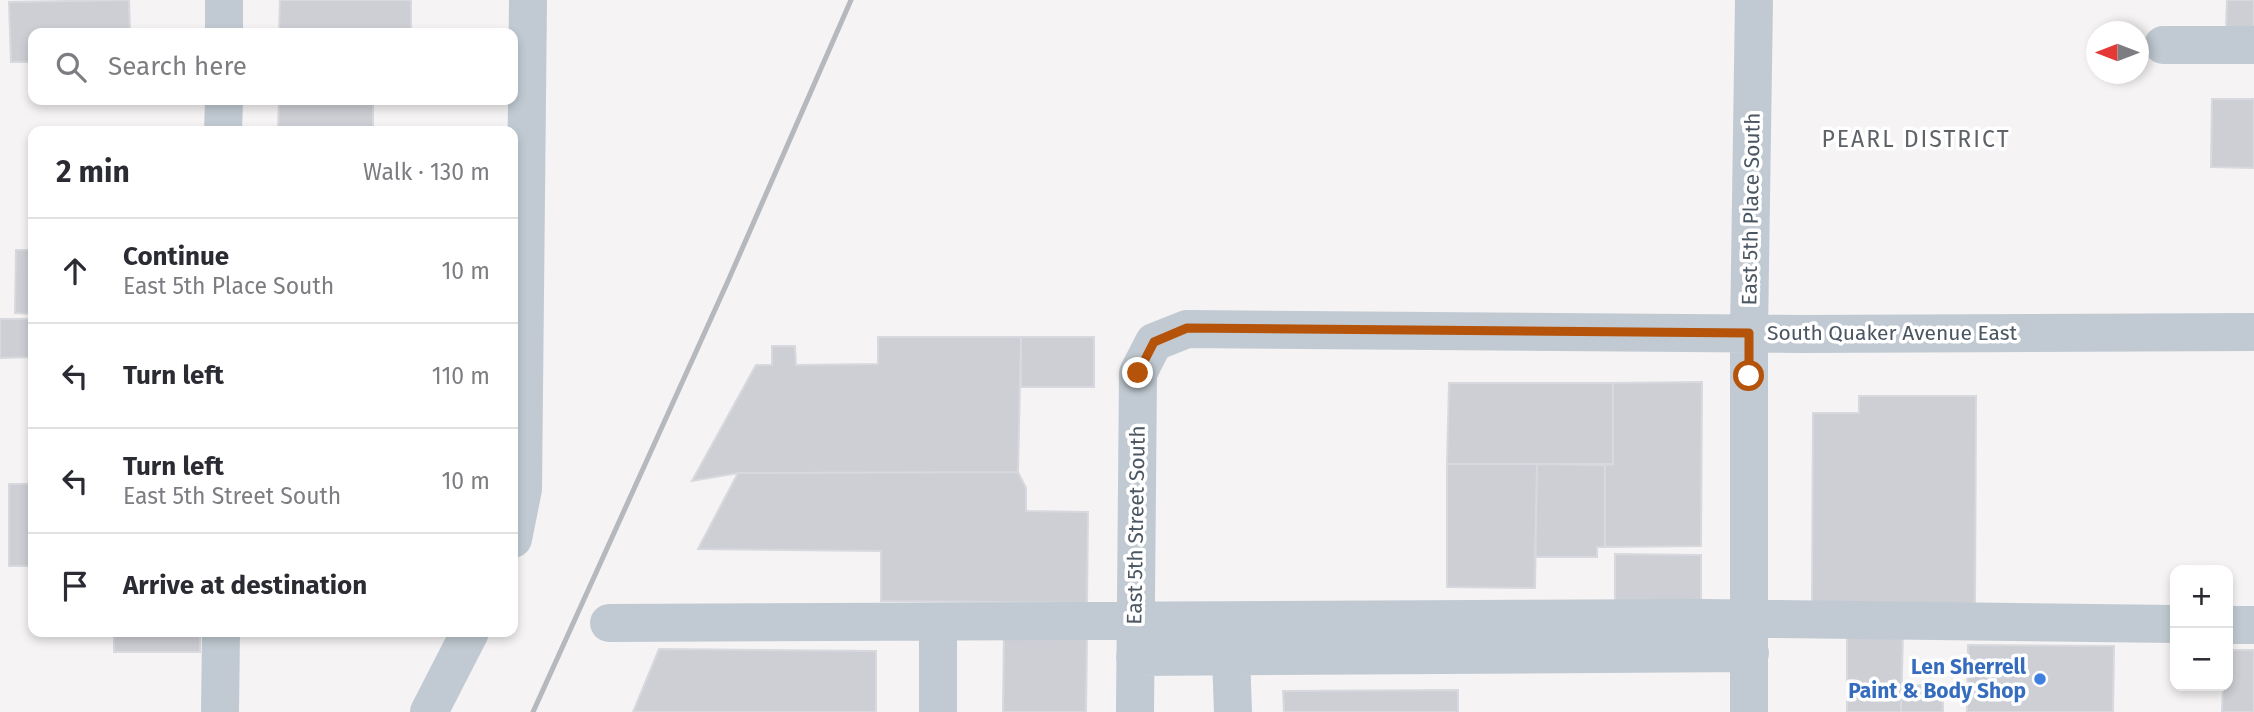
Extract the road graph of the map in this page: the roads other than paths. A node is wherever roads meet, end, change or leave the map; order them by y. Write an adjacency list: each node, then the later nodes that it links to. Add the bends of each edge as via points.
1 (224, 0): 4 (street)
2 (528, 0): 12 (street, via 523,489)
3 (1754, 0): 10 (street, East 5th Place South)
4 (224, 28)
5 (2163, 45): 6 (street)
6 (2254, 45)
7 (223, 105): 8 (street)
8 (223, 126)
9 (2254, 332): 10 (street, South Quaker Avenue East)
10 (1749, 333): 11 (street, South Quaker Avenue East, via 1187,328); 18 (street, East 5th Place South)
11 (1154, 342): 21 (street, East 5th Street South, via 1138,373)
12 (518, 514)
13 (938, 622): 14 (street); 21 (street); 25 (street)
14 (609, 623)
15 (2170, 624): 18 (street)
16 (2233, 625): 17 (street)
17 (2254, 625)
18 (1749, 636): 21 (street); 22 (street); 28 (street, East 5th Place South)
19 (221, 637): 23 (street)
20 (467, 637): 24 (street)
21 (1135, 639): 22 (street); 26 (street, East 5th Street South)
22 (1231, 656): 27 (street)
23 (220, 712)
24 (429, 712)
25 (938, 712)
26 (1135, 712)
27 (1233, 712)
28 (1749, 712)

